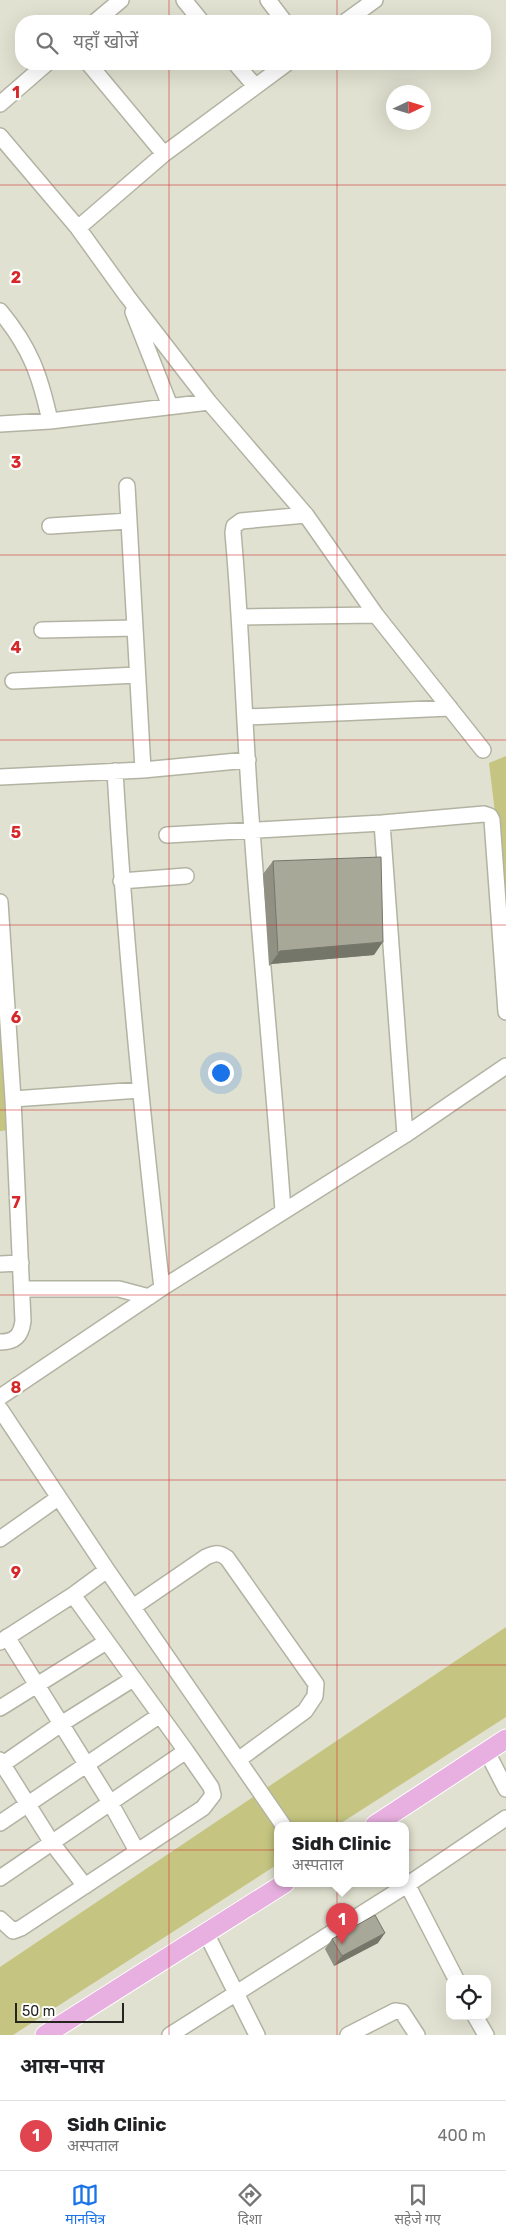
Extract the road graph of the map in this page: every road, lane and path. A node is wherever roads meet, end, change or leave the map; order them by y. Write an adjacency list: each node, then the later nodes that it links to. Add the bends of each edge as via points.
1 (121, 0): 5 (street)
2 (184, 0): 6 (street)
3 (268, 0): 7 (street)
4 (375, 0): 8 (street)
5 (103, 15)
6 (196, 15)
7 (279, 15)
8 (354, 15)
9 (39, 70): 14 (street)
10 (94, 70): 16 (street)
11 (241, 70): 13 (street)
12 (277, 70): 13 (street)
13 (254, 86): 16 (street)
14 (0, 104)
15 (0, 136): 17 (street)
16 (164, 154): 17 (street)
17 (78, 228): 18 (street)
18 (127, 296): 21 (street); 22 (street)
19 (0, 311): 20 (street)
20 (5, 327): 23 (street, via 34,364)
21 (208, 402): 22 (street); 26 (street)
22 (170, 406): 23 (street)
23 (50, 421): 24 (street)
24 (0, 424)
25 (127, 486): 27 (street)
26 (306, 515): 29 (street); 30 (street, via 245,520 234,526 232,533)
27 (129, 521): 28 (street); 31 (street)
28 (50, 526)
29 (376, 615): 30 (street); 35 (street)
30 (241, 618): 36 (street)
31 (135, 628): 32 (street); 33 (street)
32 (42, 630)
33 (138, 675): 34 (street); 39 (street)
34 (13, 681)
35 (450, 708): 36 (street); 37 (street)
36 (246, 717): 38 (street)
37 (483, 750)
38 (248, 760): 39 (street); 43 (street)
39 (143, 770): 40 (street)
40 (115, 771): 41 (street); 46 (street)
41 (0, 777)
42 (382, 823): 43 (street); 48 (street, via 490,816); 55 (street)
43 (252, 829): 44 (street); 56 (street)
44 (167, 835)
45 (186, 876): 46 (street)
46 (122, 881): 52 (street)
47 (0, 902): 49 (street)
48 (504, 958): 50 (street)
49 (3, 993): 53 (street)
50 (506, 1012)
51 (506, 1066): 55 (street)
52 (140, 1090): 53 (street); 59 (street)
53 (14, 1099): 54 (street)
54 (7, 1132): 57 (street)
55 (405, 1135): 56 (street)
56 (283, 1211): 59 (street)
57 (21, 1263): 58 (street); 60 (street)
58 (0, 1264)
59 (162, 1288): 61 (street)
60 (22, 1289): 61 (street, via 119,1289); 62 (street, via 20,1334 10,1342)
61 (149, 1297): 63 (street)
62 (0, 1342)
63 (0, 1397)
64 (0, 1409): 65 (street)
65 (58, 1498): 66 (street); 67 (street)
66 (0, 1539)
67 (107, 1570): 68 (street); 69 (street)
68 (73, 1595): 70 (street); 71 (street)
69 (133, 1607): 80 (street); 80 (street, via 206,1557 222,1554 316,1684 315,1696 305,1711)
70 (3, 1640): 73 (street)
71 (106, 1642): 72 (street); 73 (street)
72 (133, 1679): 75 (street); 76 (street)
73 (36, 1684): 74 (street); 76 (street)
74 (0, 1708)
75 (160, 1715): 78 (street); 82 (street)
76 (61, 1724): 81 (street); 82 (street)
77 (506, 1739): 79 (main road)
78 (186, 1751): 84 (street); 91 (street, via 213,1795 203,1808)
79 (487, 1752): 83 (street); 88 (main road)
80 (238, 1760): 87 (street)
81 (1, 1764): 85 (street)
82 (86, 1766): 84 (street); 85 (street)
83 (506, 1789)
84 (111, 1804): 90 (street); 91 (street)
85 (29, 1805): 89 (street); 90 (street)
86 (506, 1818): 93 (street)
87 (281, 1822)
88 (382, 1822)
89 (0, 1823)
90 (52, 1842): 92 (street); 94 (street)
91 (137, 1850): 94 (street)
92 (0, 1878)
93 (409, 1883)
94 (85, 1886): 98 (street, via 21,1928 13,1931)
95 (279, 1887): 99 (main road)
96 (402, 1887): 101 (street)
97 (409, 1887): 100 (street)
98 (0, 1919)
99 (206, 1933): 101 (street); 103 (main road)
100 (454, 1975)
101 (236, 1994): 104 (street); 105 (street)
102 (478, 2020): 108 (street)
103 (48, 2034)
104 (170, 2035)
105 (258, 2035)
106 (348, 2035): 107 (street, via 395,2011 402,2012)
107 (417, 2035)
108 (486, 2035)

